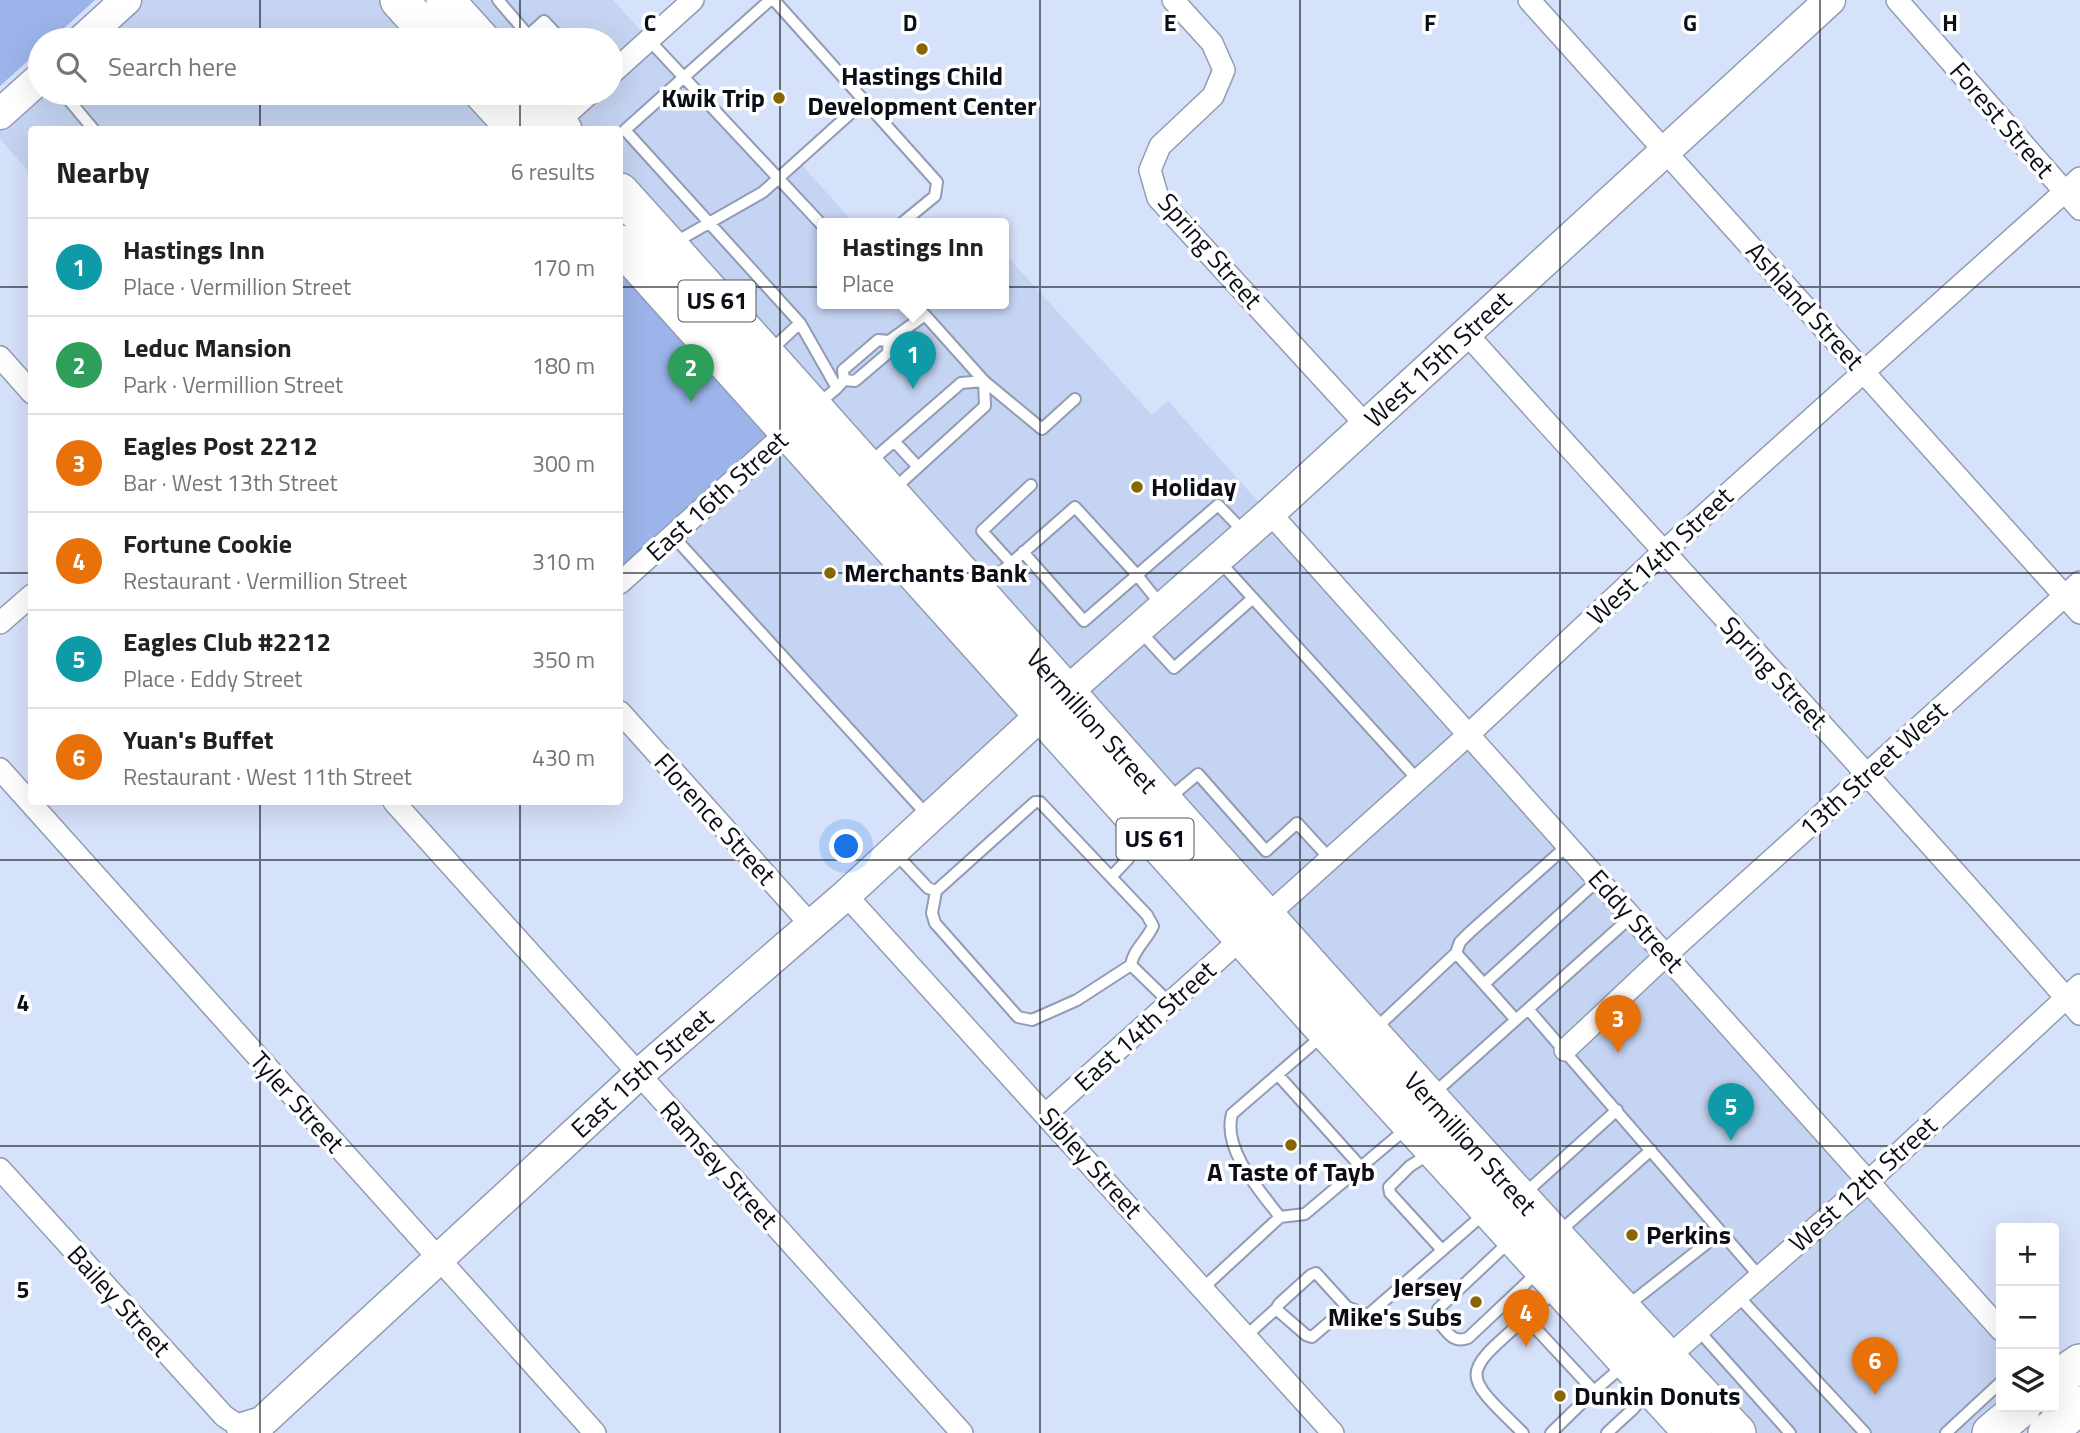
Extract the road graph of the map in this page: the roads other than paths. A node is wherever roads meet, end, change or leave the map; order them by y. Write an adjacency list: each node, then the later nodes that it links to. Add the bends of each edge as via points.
1 (126, 0): 11 (street)
2 (399, 0): 12 (highway)
3 (445, 0): 13 (highway)
4 (693, 0): 17 (street)
5 (772, 0): 19 (lane); 21 (lane)
6 (1172, 0): 51 (street, Spring Street, via 1212,43 1224,70 1213,96 1160,146 1150,170 1158,198)
7 (1529, 0): 31 (street, Ashland Street)
8 (1830, 0): 31 (street, West 15th Street)
9 (1897, 0): 33 (street, Forest Street)
10 (501, 1): 14 (lane)
11 (95, 28)
12 (424, 28)
13 (470, 28)
14 (519, 28)
15 (537, 28): 16 (lane, via 544,21)
16 (551, 28)
17 (649, 40): 18 (street); 19 (lane)
18 (623, 63)
19 (683, 76): 32 (lane); 38 (lane, via 625,130)
20 (28, 89): 26 (street)
21 (864, 101): 32 (lane); 36 (lane, via 937,183 935,196)
22 (72, 105): 27 (lane)
23 (494, 105): 28 (highway)
24 (539, 105): 29 (highway)
25 (578, 105): 30 (street)
26 (0, 114)
27 (91, 126)
28 (513, 126)
29 (555, 126)
30 (557, 126)
31 (1664, 150): 42 (street, West 15th Street); 46 (street, Ashland Street)
32 (778, 178): 37 (lane); 38 (lane, via 763,192)
33 (2072, 185): 35 (street, Forest Street); 46 (street, West 14th Street)
34 (623, 195): 40 (highway, Vermillion Street / US 61)
35 (2080, 209)
36 (908, 218)
37 (817, 220)
38 (709, 221): 40 (lane); 41 (lane)
39 (623, 246): 50 (highway, Vermillion Street / US 61)
40 (668, 246): 44 (highway, Vermillion Street / US 61)
41 (800, 323): 44 (lane); 50 (lane)
42 (1466, 333): 51 (street, West 15th Street); 61 (street, Spring Street)
43 (889, 341): 47 (lane, via 925,315); 50 (lane, via 888,353 855,382); 50 (lane, via 878,340 843,370)
44 (766, 355): 50 (highway, Vermillion Street / US 61)
45 (0, 357): 48 (street)
46 (1864, 372): 61 (street, West 14th Street); 66 (street, Ashland Street)
47 (984, 381): 49 (lane, via 1042,429); 52 (lane, via 961,383); 54 (lane, via 985,406)
48 (28, 388)
49 (1075, 399)
50 (820, 402): 53 (highway, Vermillion Street / US 61); 59 (street, East 16th Street); 74 (highway, Vermillion Street / US 61)
51 (1366, 425): 57 (street, West 15th Street)
52 (894, 441): 53 (lane); 54 (lane)
53 (866, 466): 56 (highway, Vermillion Street / US 61)
54 (918, 467): 56 (lane)
55 (1031, 485): 63 (lane, via 982,531)
56 (890, 493): 67 (highway, Vermillion Street / US 61)
57 (1270, 513): 58 (street, West 15th Street); 76 (street, Eddy Street)
58 (1246, 534): 62 (street, West 15th Street); 64 (lane, via 1218,505)
59 (673, 536): 65 (street, East 16th Street); 84 (lane)
60 (1023, 552): 63 (lane); 64 (lane, via 1075,507); 64 (lane, via 1084,621)
61 (1662, 553): 76 (street, West 14th Street); 78 (street, Spring Street)
62 (1217, 559): 69 (lane); 70 (street, West 15th Street)
63 (1011, 563): 67 (lane)
64 (1137, 575): 70 (lane)
65 (623, 580)
66 (2073, 589): 71 (street, Ashland Street); 78 (street, 13th Street West)
67 (978, 592): 74 (highway, Vermillion Street / US 61)
68 (28, 598): 72 (street)
69 (1253, 598): 73 (lane, via 1174,668); 79 (lane)
70 (1163, 607): 73 (street, West 15th Street)
71 (2080, 613)
72 (0, 623)
73 (1138, 629): 74 (street, West 15th Street)
74 (1055, 703): 83 (highway, Vermillion Street / US 61); 84 (street, East 15th Street)
75 (623, 715): 93 (street, Florence Street)
76 (1468, 734): 79 (street, West 14th Street); 85 (street, Eddy Street)
77 (0, 769): 80 (street, Tyler Street)
78 (1867, 774): 96 (street, 13th Street West); 99 (street, Spring Street)
79 (1418, 780): 87 (street, West 14th Street)
80 (28, 800)
81 (32, 805): 121 (street, Tyler Street)
82 (397, 805): 107 (street, Ramsey Street)
83 (1148, 808): 87 (lane, via 1198,774 1266,851 1297,823); 88 (lane, via 1128,859); 94 (highway, Vermillion Street / US 61)
84 (929, 817): 86 (street, East 15th Street)
85 (1568, 845): 89 (street, Eddy Street); 95 (lane, via 1470,932)
86 (894, 851): 90 (lane); 91 (street, East 15th Street)
87 (1330, 859): 94 (street, West 14th Street)
88 (1111, 877): 90 (lane, via 1040,802 1035,802); 97 (lane, via 1153,926)
89 (1599, 879): 92 (street, Eddy Street); 98 (lane)
90 (936, 891): 97 (lane, via 934,923 1018,1017 1032,1020 1077,1000)
91 (846, 895): 93 (street, East 15th Street); 109 (street, Sibley Street)
92 (1632, 916): 96 (street, Eddy Street); 101 (lane)
93 (811, 925): 107 (street, East 15th Street)
94 (1255, 928): 100 (street, East 14th Street); 103 (highway, Vermillion Street / US 61); 104 (highway, Vermillion Street / US 61)
95 (1456, 953): 98 (lane); 104 (lane)
96 (1666, 955): 105 (street, 13th Street West); 114 (street, Eddy Street)
97 (1131, 965): 100 (lane)
98 (1484, 984): 102 (lane)
99 (2075, 999): 114 (street, West 12th Street)
100 (1170, 1003): 109 (street, East 14th Street)
101 (1528, 1009): 102 (lane); 105 (lane)
102 (1516, 1020): 110 (lane)
103 (1327, 1032): 106 (lane); 110 (highway, Vermillion Street / US 61)
104 (1371, 1032): 110 (highway, Vermillion Street / US 61)
105 (1565, 1051): 108 (lane)
106 (1278, 1074): 112 (lane); 117 (lane, via 1232,1114 1230,1136 1244,1167)
107 (638, 1075): 121 (street, East 15th Street); 142 (street, Ramsey Street)
108 (1617, 1111): 111 (lane); 116 (lane)
109 (1046, 1114): 124 (street, Sibley Street)
110 (1420, 1117): 112 (lane); 116 (highway, Vermillion Street / US 61); 116 (highway, Vermillion Street / US 61); 120 (lane, via 1410,1166 1389,1187)
111 (1651, 1150): 118 (lane); 122 (lane)
112 (1360, 1167): 117 (lane, via 1305,1214)
113 (0, 1169): 115 (street, Bailey Street)
114 (1868, 1182): 123 (street, West 12th Street); 130 (street, Eddy Street)
115 (7, 1186): 140 (street, Bailey Street, via 224,1416)
116 (1505, 1203): 119 (highway, Vermillion Street / US 61); 120 (lane); 122 (highway, Vermillion Street / US 61)
117 (1280, 1217): 124 (lane)
118 (1721, 1231): 123 (lane); 128 (lane)
119 (1515, 1236): 122 (highway, Vermillion Street / US 61); 122 (lane, via 1438,1309 1437,1320 1454,1340 1468,1338)
120 (1442, 1250): 126 (lane, via 1368,1315)
121 (437, 1259): 140 (street, East 15th Street, via 262,1422); 141 (street, Tyler Street)
122 (1553, 1263): 128 (highway, Vermillion Street / US 61); 129 (lane); 134 (highway, Vermillion Street / US 61)
123 (1760, 1277): 125 (street, West 12th Street)
124 (1203, 1288): 132 (street, Sibley Street)
125 (1738, 1296): 131 (street, West 12th Street); 150 (lane)
126 (1347, 1307): 127 (lane, via 1312,1337); 127 (lane, via 1316,1273)
127 (1276, 1309): 132 (lane)
128 (1623, 1310): 134 (highway, Vermillion Street / US 61)
129 (1526, 1318): 137 (lane); 144 (lane, via 1484,1355 1475,1374 1488,1399)
130 (1996, 1324)
131 (1699, 1331): 134 (street, West 12th Street); 149 (lane)
132 (1246, 1336): 143 (street, Sibley Street)
133 (2080, 1363): 135 (highway)
134 (1649, 1369): 137 (lane); 146 (lane, via 1634,1408); 147 (highway, Vermillion Street / US 61); 148 (highway, Vermillion Street / US 61)
135 (2059, 1378)
136 (1996, 1387): 151 (lane)
137 (1594, 1391): 145 (lane)
138 (2080, 1405): 153 (highway)
139 (2016, 1412): 152 (highway)
140 (242, 1428)
141 (595, 1433)
142 (962, 1433)
143 (1334, 1433)
144 (1523, 1433)
145 (1551, 1433)
146 (1607, 1433)
147 (1692, 1433)
148 (1737, 1433)
149 (1790, 1433)
150 (1865, 1433)
151 (1946, 1433)
152 (1991, 1433)
153 (2048, 1433)

